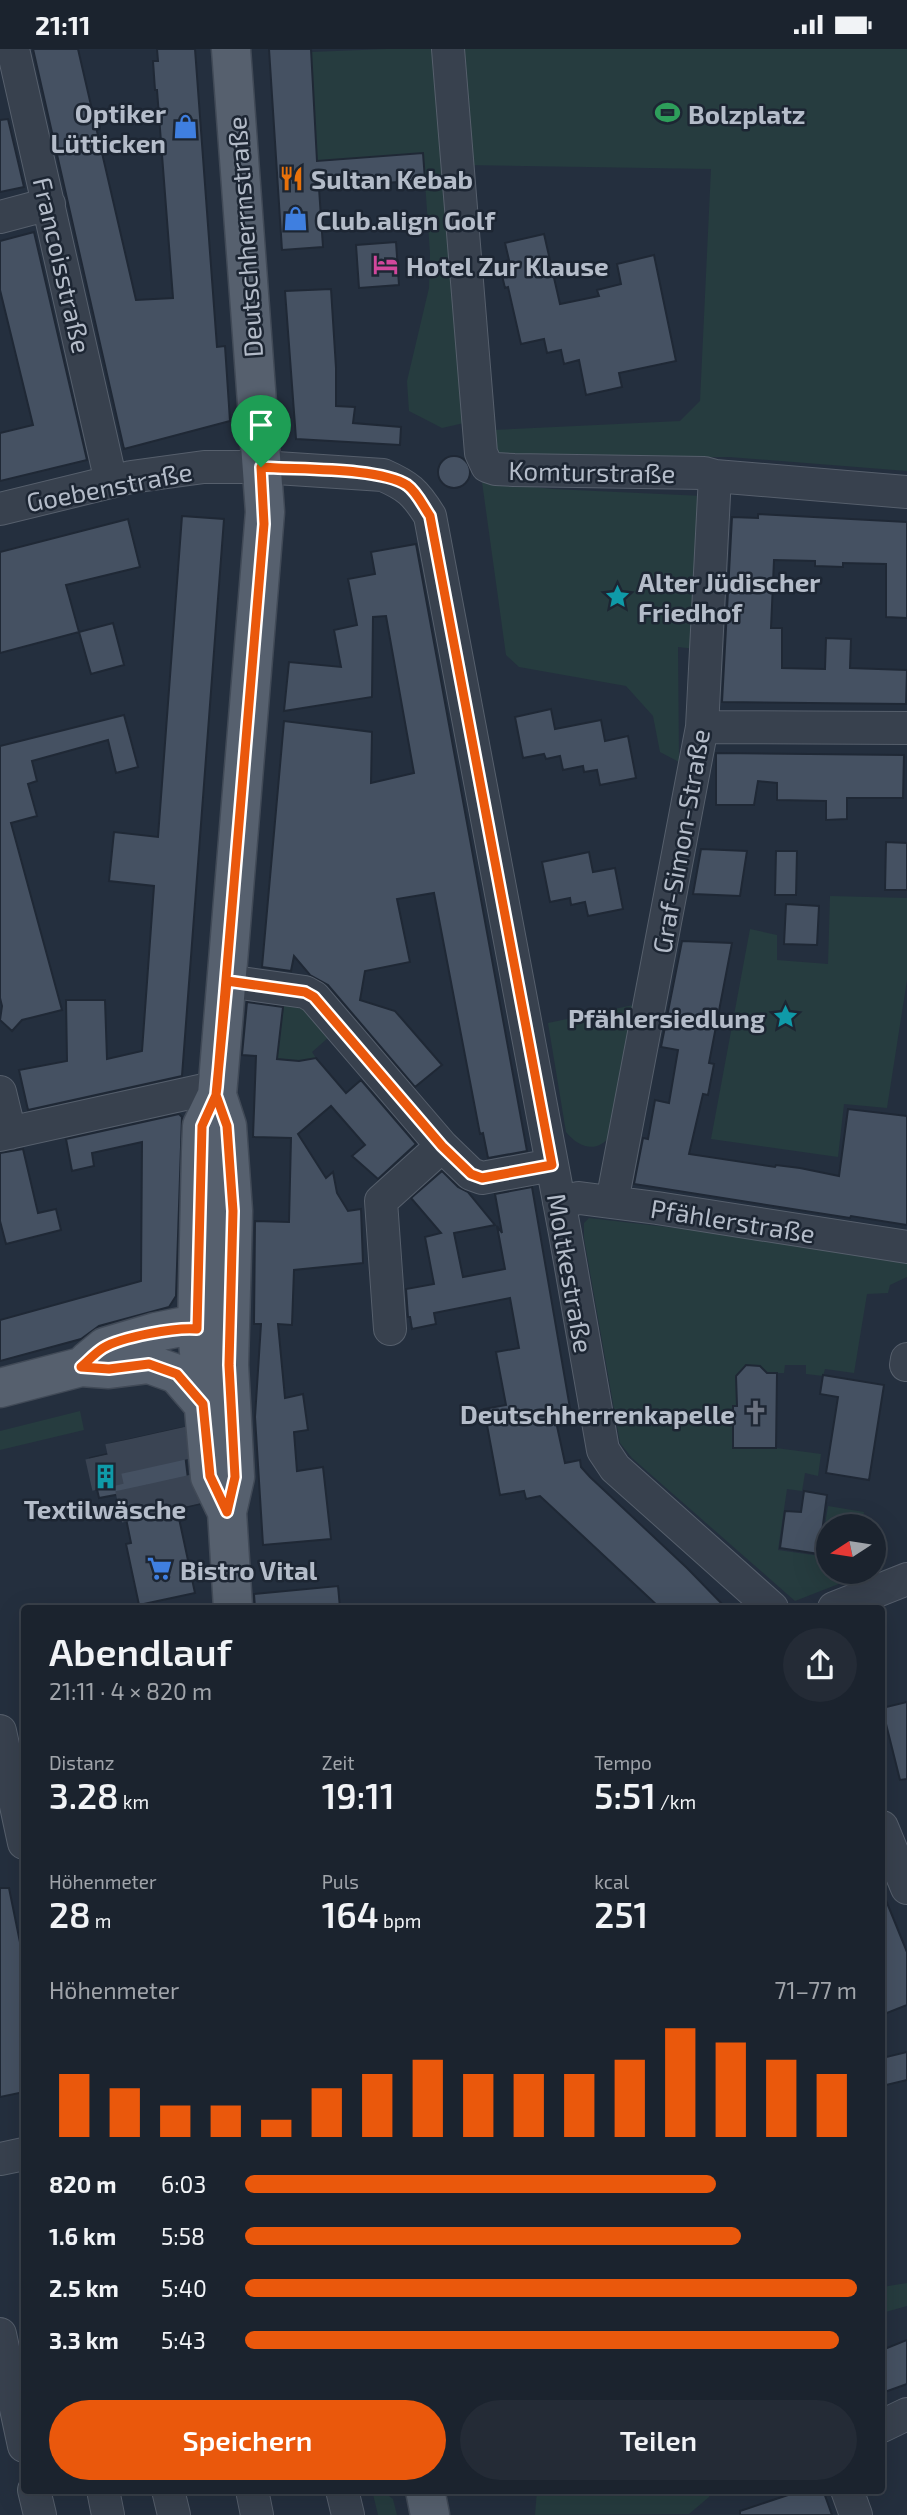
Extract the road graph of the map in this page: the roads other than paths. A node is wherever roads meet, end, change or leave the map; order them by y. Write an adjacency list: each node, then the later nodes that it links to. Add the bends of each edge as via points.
1 (13, 49): 4 (street, Francoisstraße)
2 (231, 49): 6 (main road, Deutschherrnstraße)
3 (448, 49): 7 (street, Komturstraße, via 481,453 487,466)
4 (49, 204): 5 (street); 8 (street, Francoisstraße)
5 (0, 217)
6 (261, 467): 8 (street, Goebenstraße, via 204,467); 13 (main road, Deutschherrnstraße, via 264,524); 18 (street, Moltkestraße, via 383,475 408,486 430,516)
7 (715, 476): 9 (street, Komturstraße); 11 (street, Graf-Simon-Straße)
8 (111, 482): 10 (street, Goebenstraße)
9 (907, 492)
10 (0, 509)
11 (702, 727): 12 (street); 20 (street, Graf-Simon-Straße)
12 (907, 728)
13 (227, 981): 14 (main road, Deutschherrnstraße); 17 (street, via 314,997)
14 (217, 1091): 16 (street); 23 (main road, via 231,1161)
15 (0, 1092): 16 (street)
16 (5, 1134)
17 (442, 1146): 18 (street, via 471,1174 482,1178); 22 (street, via 381,1201)
18 (552, 1165): 19 (street, Moltkestraße)
19 (559, 1202): 20 (street, Pfählerstraße); 30 (street, Moltkestraße, via 603,1450 615,1468)
20 (612, 1202): 21 (street, Pfählerstraße)
21 (907, 1247)
22 (390, 1329)
23 (214, 1340): 24 (main road, via 181,1327 156,1332 104,1347); 26 (main road); 27 (main road, via 235,1477)
24 (81, 1367): 25 (main road); 26 (main road, via 149,1364 164,1368 177,1374)
25 (0, 1388)
26 (203, 1404): 27 (main road, via 210,1476)
27 (227, 1512): 29 (main road)
28 (907, 1579): 31 (street)
29 (233, 1605)
30 (769, 1605)
31 (842, 1605)
32 (0, 1731): 33 (street)
33 (21, 1829)
34 (885, 1834): 35 (street)
35 (907, 1888)
36 (21, 2155): 37 (street)
37 (0, 2159)
38 (0, 2334): 41 (street)
39 (907, 2414): 40 (street)
40 (885, 2425)
41 (21, 2432)
42 (35, 2494): 48 (street)
43 (104, 2494): 49 (street)
44 (169, 2494): 50 (street)
45 (253, 2494): 51 (street)
46 (343, 2494): 52 (street)
47 (848, 2494): 53 (street)
48 (40, 2515)
49 (108, 2515)
50 (174, 2515)
51 (257, 2515)
52 (348, 2515)
53 (856, 2515)

